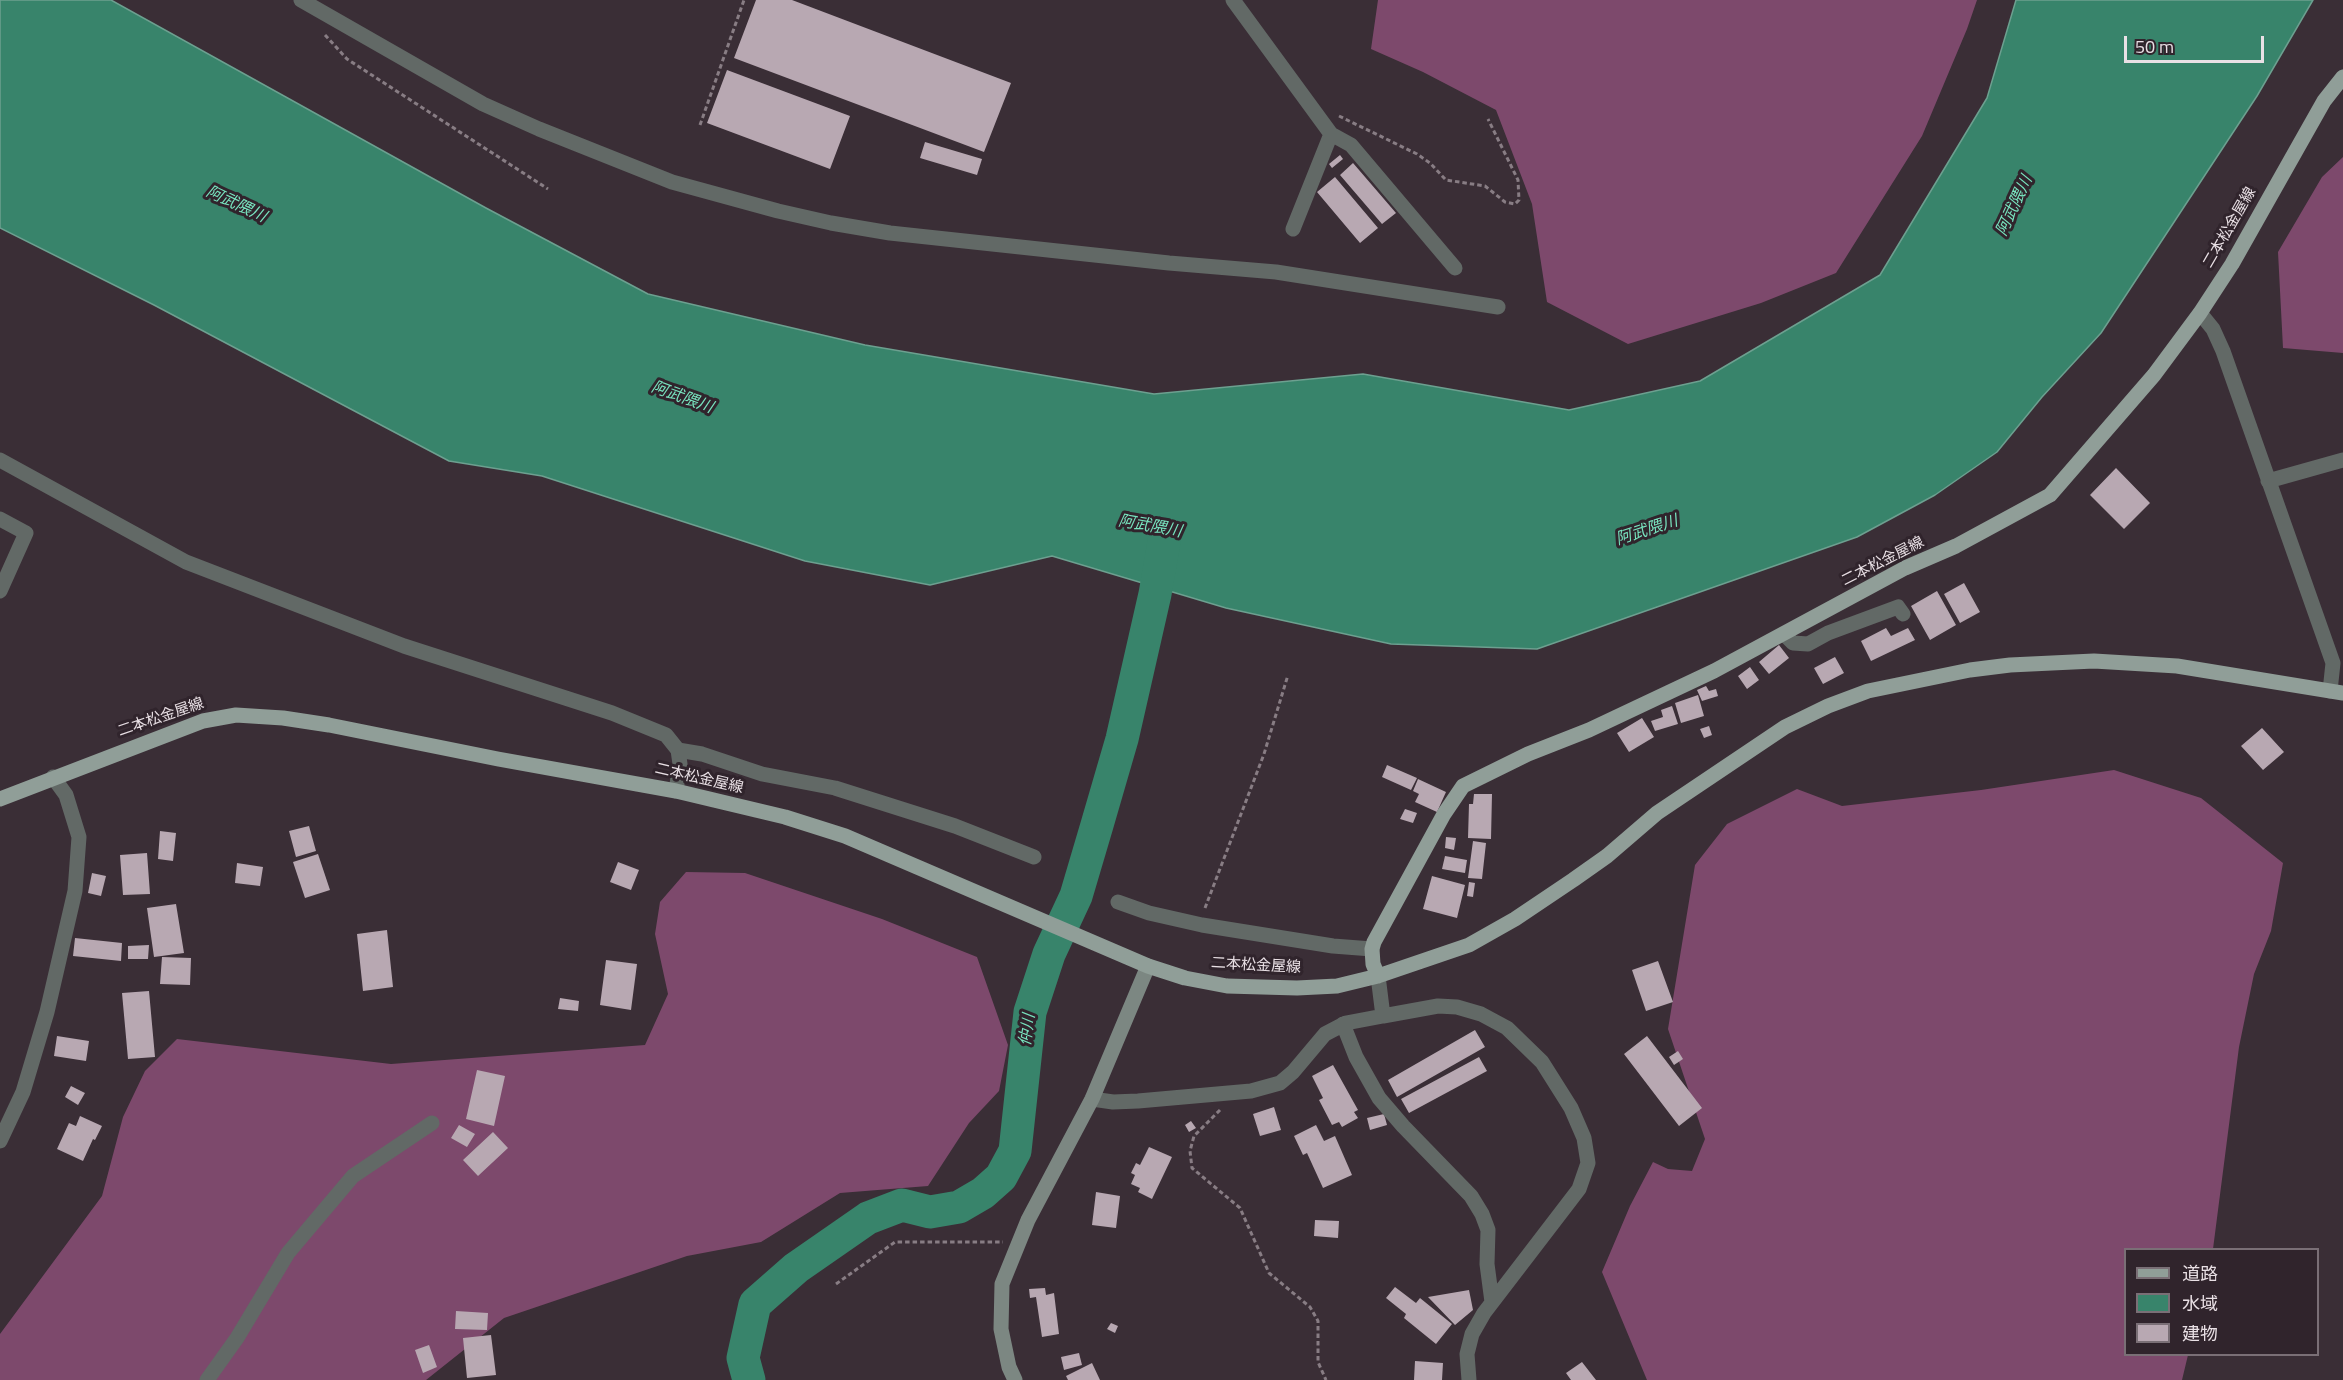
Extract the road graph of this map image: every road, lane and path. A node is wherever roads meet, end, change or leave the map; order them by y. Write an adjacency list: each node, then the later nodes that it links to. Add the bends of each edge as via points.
1 (301, 0): 13 (street, via 483,104 539,129 672,182 778,212 890,233 1276,272)
2 (744, 0): 8 (path)
3 (1233, 0): 6 (street)
4 (318, 27): 10 (path, via 347,59)
5 (2343, 77): 14 (main road, 二本松金屋線, via 2324,101)
6 (1314, 112): 7 (path, via 1332,113 1362,126 1417,154 1446,180 1485,186 1505,202 1515,204 1519,200 1518,180); 9 (street)
7 (1488, 119)
8 (700, 125)
9 (1331, 134): 11 (street); 12 (street, via 1351,145)
10 (548, 189)
11 (1293, 229)
12 (1455, 268)
13 (1498, 307)
14 (2200, 313): 17 (street, via 2223,351); 21 (main road, 二本松金屋線, via 2154,375 2050,495)
15 (0, 460): 24 (street, via 186,562 404,646 612,713 666,735)
16 (2343, 460): 17 (street)
17 (2268, 481): 23 (street, via 2333,663)
18 (0, 519): 19 (street, via 26,533)
19 (0, 591)
20 (1903, 614): 21 (street, via 1898,607 1808,644 1793,643)
21 (1784, 634): 31 (main road, 二本松金屋線, via 1693,681 1463,786)
22 (1288, 675): 30 (path, via 1264,754 1205,904)
23 (2337, 692): 33 (main road, 二本松金屋線, via 2177,666 2094,661 2000,666 1868,691 1785,727 1657,813 1606,856 1508,923 1451,952)
24 (678, 750): 26 (street); 28 (street, via 762,774 835,788 956,826)
25 (53, 777): 26 (main road, 二本松金屋線, via 176,730 236,715 329,725); 27 (main road, 二本松金屋線); 39 (street, via 66,795 79,837 75,891 47,1012 23,1092)
26 (676, 791): 32 (main road, 二本松金屋線, via 845,836)
27 (0, 799)
28 (1034, 857)
29 (1118, 902): 30 (street)
30 (1202, 925): 31 (street)
31 (1372, 949): 33 (main road)
32 (1148, 966): 33 (main road, 二本松金屋線, via 1227,986 1297,988); 37 (street)
33 (1378, 976): 34 (street)
34 (1383, 1016): 35 (street); 42 (street, via 1438,1006 1457,1007 1507,1028 1542,1062 1571,1108 1584,1138 1588,1163 1579,1189)
35 (1343, 1024): 36 (street, via 1325,1034 1280,1083); 42 (street, via 1379,1098 1471,1196 1482,1214 1488,1230)
36 (1239, 1091): 37 (street, via 1122,1101); 45 (path, via 1194,1136 1190,1151 1192,1168 1240,1208 1269,1273 1310,1307 1318,1321 1317,1362)
37 (1092, 1099): 40 (street)
38 (432, 1123): 43 (street, via 353,1176 288,1253)
39 (0, 1141)
40 (1017, 1242): 41 (path, via 896,1242); 44 (street, via 1002,1284 1000,1307 1005,1350)
41 (836, 1284)
42 (1492, 1302): 46 (street, via 1469,1342)
43 (207, 1380)
44 (1015, 1380)
45 (1326, 1380)
46 (1469, 1380)

